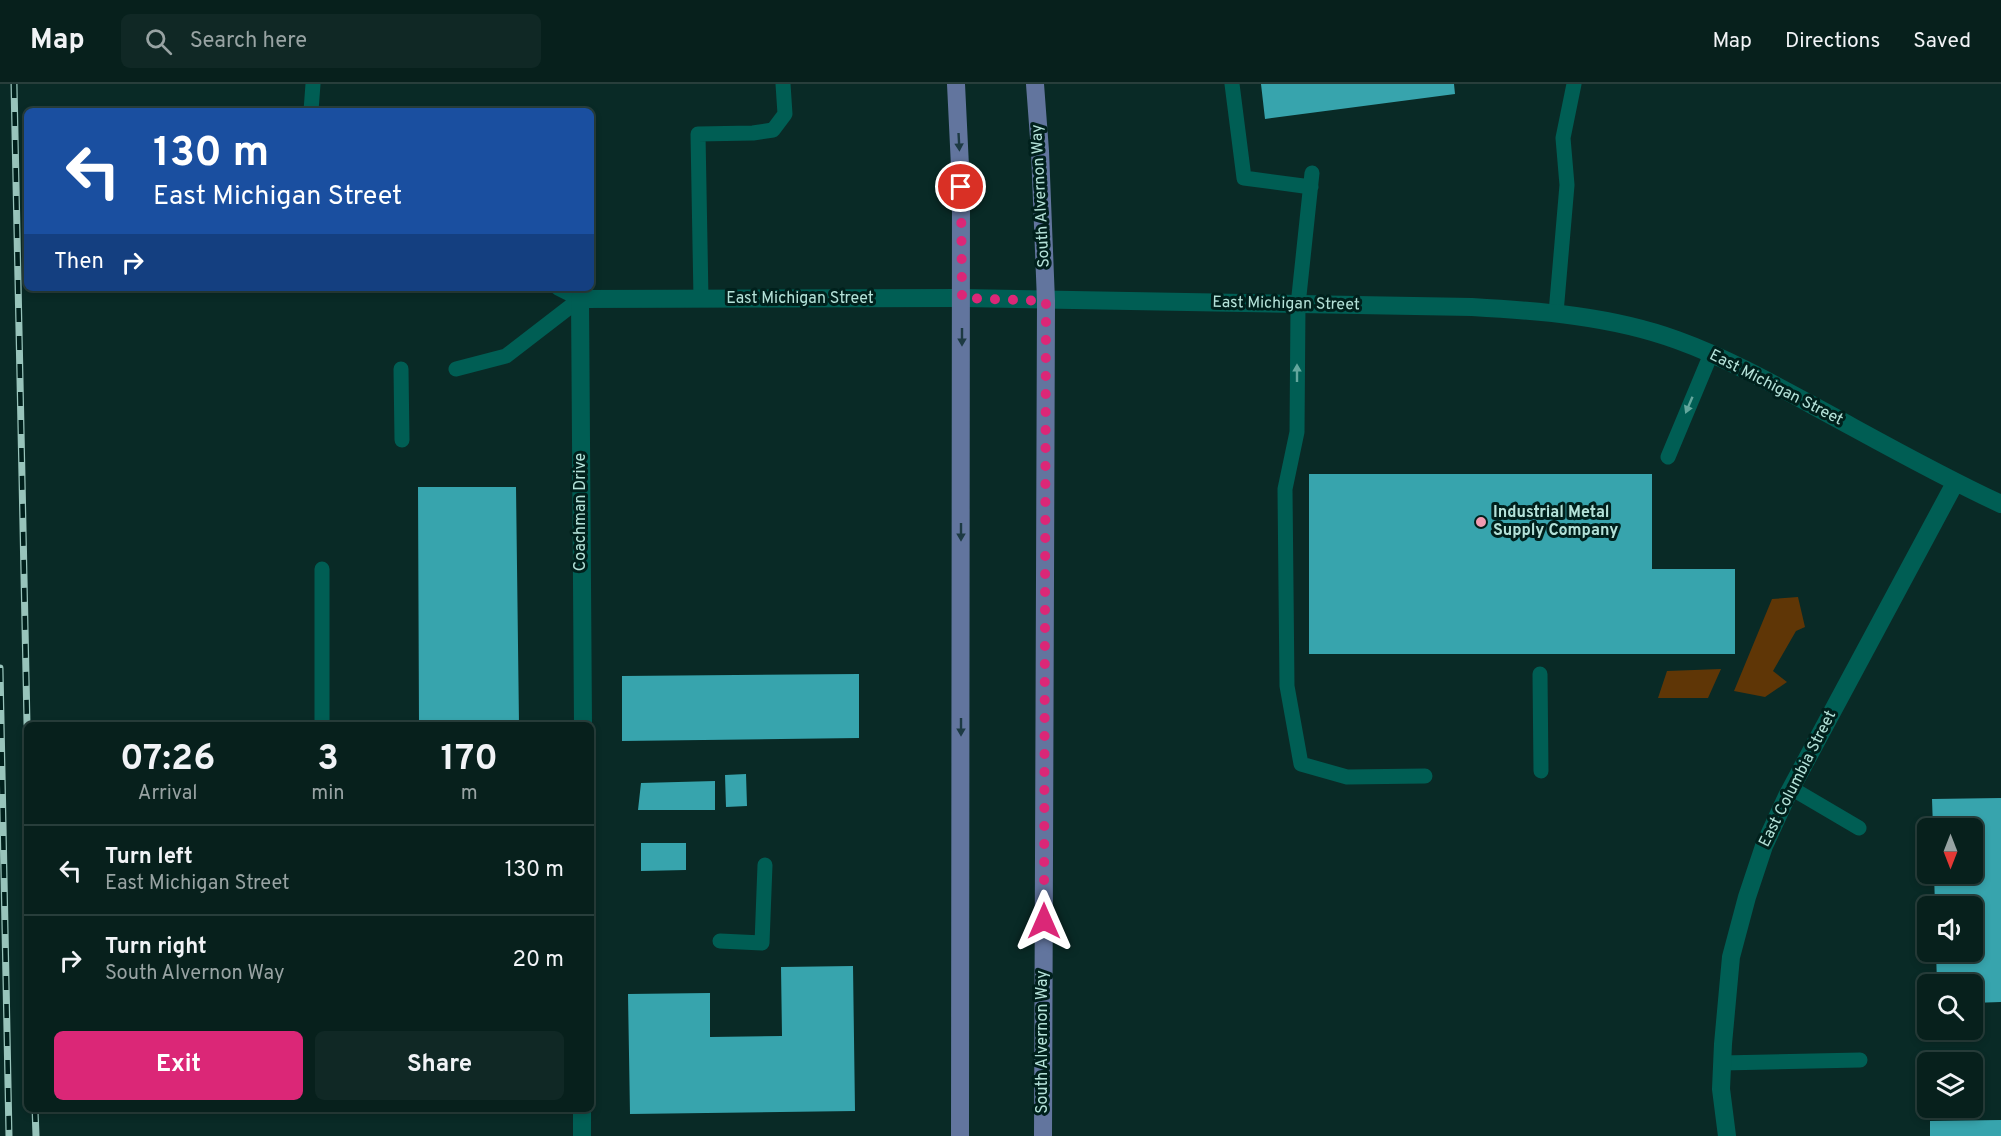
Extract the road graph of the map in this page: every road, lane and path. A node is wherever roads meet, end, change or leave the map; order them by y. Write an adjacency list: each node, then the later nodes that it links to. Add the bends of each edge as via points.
1 (312, 84): 7 (lane)
2 (783, 84): 10 (lane, via 784,114 773,130 698,134)
3 (956, 84): 9 (main road, one-way to 9)
4 (1035, 84): 12 (main road, South Alvernon Way)
5 (1232, 84): 13 (lane, via 1244,178 1312,180)
6 (1574, 84): 14 (lane, via 1563,138 1566,185)
7 (311, 108)
8 (564, 291): 11 (lane)
9 (962, 298): 10 (street, East Michigan Street); 12 (street, East Michigan Street); 36 (main road, one-way to 36)
10 (701, 299): 11 (street, East Michigan Street)
11 (580, 300): 17 (lane, via 507,356); 25 (street, Coachman Drive)
12 (1046, 301): 13 (street, East Michigan Street); 37 (main road, South Alvernon Way)
13 (1298, 305): 14 (street, East Michigan Street, via 1472,307); 27 (lane, one-way to 13, via 1347,777 1301,764 1287,686 1285,489 1297,432)
14 (1557, 313): 15 (street, East Michigan Street, via 1623,325)
15 (1711, 354): 19 (lane, one-way to 19); 20 (street, East Michigan Street, via 1744,368)
16 (401, 369): 18 (lane)
17 (456, 369)
18 (402, 440)
19 (1668, 457)
20 (1955, 483): 21 (street, East Michigan Street); 28 (street, East Columbia Street)
21 (2001, 504)
22 (322, 569): 24 (lane)
23 (1540, 674): 26 (lane)
24 (322, 722)
25 (583, 722)
26 (1541, 771)
27 (1425, 776)
28 (1791, 788): 29 (lane); 33 (street, East Columbia Street, via 1764,846 1731,957)
29 (1859, 828)
30 (765, 865): 31 (lane, via 762,943)
31 (720, 941)
32 (1860, 1060): 33 (lane)
33 (1722, 1063): 38 (street, East Columbia Street)
34 (582, 1112): 35 (street)
35 (582, 1136)
36 (960, 1136)
37 (1043, 1136)
38 (1727, 1136)

